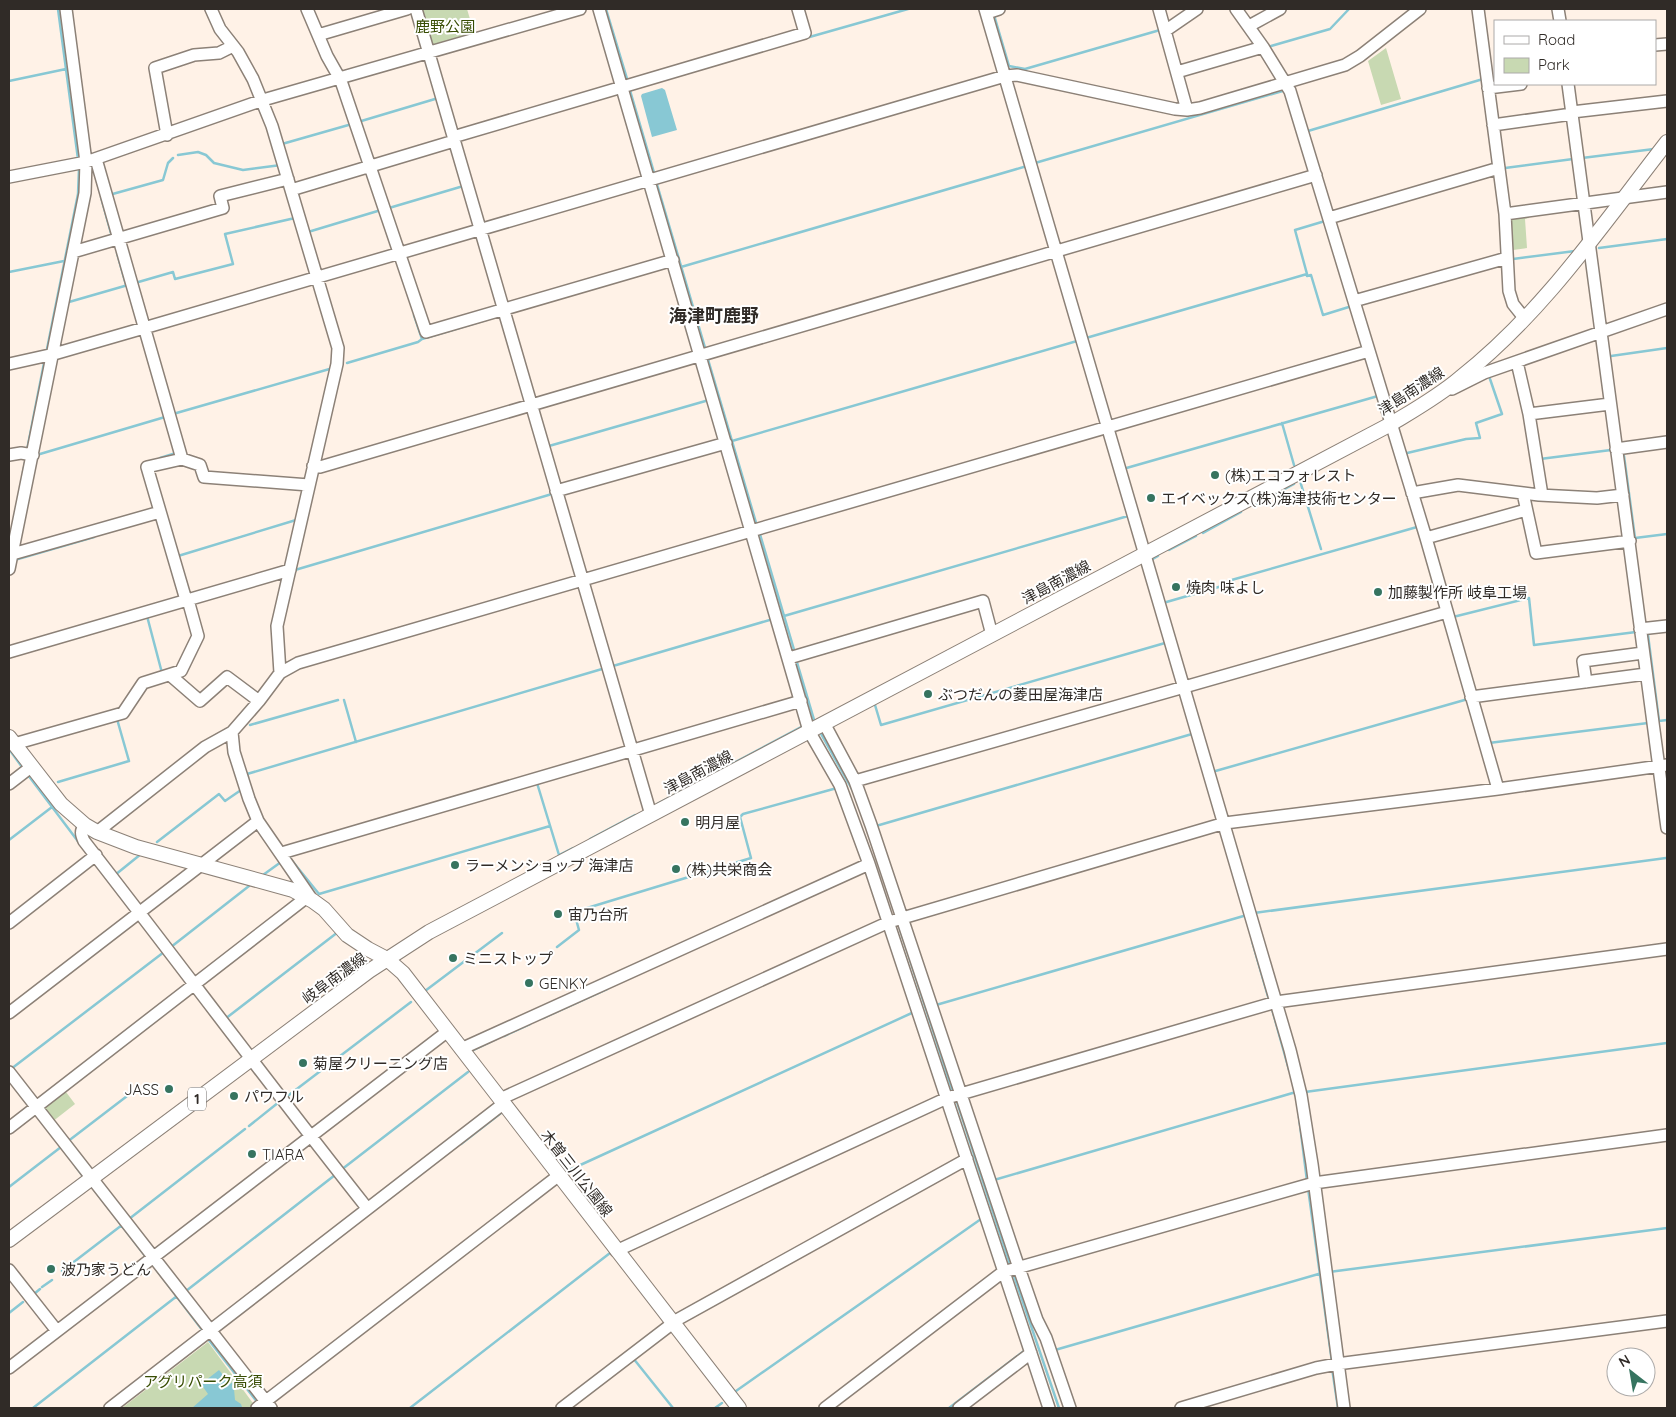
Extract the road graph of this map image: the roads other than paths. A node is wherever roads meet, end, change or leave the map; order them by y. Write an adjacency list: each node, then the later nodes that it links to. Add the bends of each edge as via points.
1 (66, 9): 39 (street)
2 (211, 9): 20 (street)
3 (307, 9): 19 (street)
4 (407, 9): 19 (street)
5 (416, 9): 22 (street)
6 (580, 9): 22 (street)
7 (600, 9): 29 (street)
8 (798, 9): 29 (street, via 805,33)
9 (999, 9): 16 (street)
10 (1159, 9): 18 (street)
11 (1197, 9): 18 (street)
12 (1236, 9): 17 (street)
13 (1280, 9): 17 (street)
14 (1420, 9): 26 (street, via 1345,65)
15 (1478, 9): 30 (street)
16 (986, 11): 24 (street)
17 (1249, 26): 21 (street)
18 (1165, 31): 23 (street)
19 (318, 35): 25 (street)
20 (233, 46): 31 (street); 36 (street, via 219,53 194,55 155,68)
21 (1264, 46): 23 (street); 26 (street)
22 (428, 53): 25 (street); 37 (street)
23 (1177, 72): 33 (street)
24 (1005, 76): 33 (street, via 1017,75); 44 (street); 55 (street)
25 (340, 79): 31 (street); 40 (street)
26 (1286, 82): 33 (street); 42 (street)
27 (1513, 85): 30 (street)
28 (1568, 85): 34 (street)
29 (626, 86): 37 (street); 44 (street)
30 (1488, 88): 35 (street)
31 (263, 100): 36 (street); 45 (street)
32 (1667, 101): 34 (street)
33 (1187, 110)
34 (1572, 113): 35 (street); 48 (street)
35 (1493, 124): 41 (street)
36 (167, 135): 39 (street)
37 (453, 139): 40 (street); 51 (street)
38 (1667, 142): 47 (main road, 津島南濃線)
39 (91, 161): 43 (street); 52 (street); 54 (street)
40 (367, 167): 45 (street); 56 (street)
41 (1499, 168): 49 (street); 50 (street)
42 (1316, 176): 50 (street); 55 (street)
43 (9, 177)
44 (653, 180): 51 (street); 58 (street)
45 (290, 184): 52 (street, via 220,196 223,208); 59 (street)
46 (1667, 192): 47 (street)
47 (1624, 198): 48 (street); 53 (main road, 津島南濃線)
48 (1584, 204): 49 (street); 53 (street)
49 (1505, 214): 57 (street)
50 (1329, 218): 60 (street)
51 (480, 230): 56 (street); 62 (street)
52 (118, 239): 54 (street); 64 (street)
53 (1589, 242): 63 (main road, 津島南濃線); 65 (street)
54 (73, 252): 67 (street)
55 (1057, 252): 68 (street); 76 (street)
56 (396, 254): 59 (street); 62 (street, via 426,332)
57 (1507, 258): 60 (street); 63 (street, via 1509,291 1513,304)
58 (674, 263): 62 (street); 68 (street)
59 (317, 277): 64 (street); 83 (street, via 338,348)
60 (1354, 301): 66 (street)
61 (1667, 309): 65 (street)
62 (504, 313): 73 (street)
63 (1525, 319): 71 (main road, 津島南濃線, via 1460,379)
64 (144, 328): 67 (street); 82 (street)
65 (1601, 333): 69 (street); 72 (street)
66 (1369, 351): 75 (street); 76 (street)
67 (54, 354): 70 (street); 81 (street)
68 (704, 354): 73 (street); 78 (street)
69 (1517, 362): 71 (street, via 1484,373); 74 (street)
70 (9, 364)
71 (1435, 397): 75 (main road, 津島南濃線)
72 (1610, 404): 74 (street); 79 (street)
73 (531, 405): 83 (street); 85 (street)
74 (1529, 414): 89 (street)
75 (1391, 424): 86 (street); 95 (main road, 津島南濃線)
76 (1108, 427): 92 (street); 95 (street)
77 (1667, 442): 79 (street)
78 (726, 443): 85 (street); 92 (street)
79 (1616, 449): 88 (street)
80 (9, 455): 81 (street)
81 (33, 455): 96 (street)
82 (182, 459): 84 (street, via 200,465 204,477); 91 (street, via 147,467)
83 (313, 466): 84 (street)
84 (308, 485): 98 (street)
85 (556, 491): 99 (street)
86 (1412, 493): 87 (street, via 1458,485); 93 (street)
87 (1523, 493): 89 (street); 90 (street)
88 (1623, 494): 89 (street, via 1597,498); 94 (street)
89 (1542, 495)
90 (1526, 510): 93 (street); 94 (street, via 1536,553)
91 (160, 512): 96 (street); 100 (street)
92 (756, 530): 99 (street); 107 (street)
93 (1426, 538): 101 (street)
94 (1630, 541): 103 (street)
95 (1145, 553): 104 (main road, 津島南濃線); 112 (street)
96 (10, 554): 97 (street)
97 (9, 569)
98 (290, 570): 100 (street); 108 (street, via 277,626)
99 (582, 580): 108 (street, via 329,653); 119 (street)
100 (187, 600): 105 (street); 110 (street, via 198,636 181,671)
101 (1447, 612): 112 (street); 113 (street)
102 (1667, 626): 103 (street)
103 (1640, 629): 106 (street)
104 (992, 634): 107 (street, via 983,601); 116 (main road, 津島南濃線)
105 (9, 652)
106 (1644, 653): 109 (street); 111 (street, via 1583,661)
107 (793, 657): 115 (street)
108 (280, 673): 114 (street)
109 (1646, 674): 111 (street); 120 (street)
110 (170, 675): 114 (street, via 200,701 227,677); 118 (street, via 143,684 123,712)
111 (1586, 682): 113 (street)
112 (1184, 686): 122 (street); 127 (street)
113 (1471, 697): 124 (street)
114 (259, 701): 117 (street)
115 (802, 701): 116 (street); 119 (street)
116 (817, 727): 122 (street); 125 (main road, 津島南濃線); 132 (street)
117 (232, 732): 126 (street, via 234,752); 128 (street, via 205,747)
118 (12, 741): 121 (main road, 岐阜南濃線)
119 (631, 750): 125 (street); 130 (street)
120 (1663, 765): 124 (street); 129 (street)
121 (31, 767): 123 (street); 128 (main road, 岐阜南濃線, via 61,804)
122 (855, 781): 136 (street, via 871,825)
123 (9, 784)
124 (1498, 789): 127 (street)
125 (651, 815): 139 (main road, 津島南濃線, via 429,932)
126 (258, 821): 130 (street); 133 (street)
127 (1225, 823): 136 (street); 141 (street)
128 (91, 828): 131 (street, via 82,829 81,835); 133 (main road, 岐阜南濃線, via 136,847)
129 (1667, 828)
130 (282, 854): 134 (street)
131 (96, 855): 135 (street); 137 (street)
132 (869, 864): 136 (street); 144 (street)
133 (201, 866): 134 (main road, 岐阜南濃線, via 280,886); 135 (street)
134 (310, 899): 139 (main road, 岐阜南濃線, via 348,935); 140 (street)
135 (141, 912): 140 (street); 142 (street)
136 (895, 920): 147 (street); 148 (street)
137 (9, 923)
138 (1667, 949): 141 (street)
139 (387, 959): 143 (main road, 木曽三川公園線, via 403,973); 145 (main road, 岐阜南濃線 / 1)
140 (194, 984): 145 (street); 149 (street)
141 (1276, 1002): 147 (street); 156 (street, via 1301,1094)
142 (9, 1013)
143 (448, 1031): 144 (main road, 木曽三川公園線); 152 (street)
144 (461, 1049): 148 (main road, 木曽三川公園線)
145 (250, 1059): 152 (street); 155 (main road, 岐阜南濃線 / 1)
146 (9, 1073): 149 (street)
147 (954, 1096): 153 (street); 159 (street); 162 (street)
148 (501, 1101): 154 (main road, 木曽三川公園線); 157 (street)
149 (36, 1107): 150 (street); 155 (street)
150 (9, 1128)
151 (1667, 1135): 156 (street)
152 (311, 1137): 157 (street); 160 (street)
153 (966, 1159): 162 (street); 164 (street)
154 (558, 1176): 159 (main road, 木曽三川公園線); 170 (street)
155 (91, 1178): 158 (main road, 岐阜南濃線 / 1); 160 (street)
156 (1314, 1183): 162 (street); 168 (street)
157 (367, 1208): 165 (street)
158 (9, 1240)
159 (616, 1251): 164 (main road, 木曽三川公園線)
160 (153, 1258): 165 (street); 166 (street)
161 (9, 1270): 166 (street)
162 (1011, 1270): 167 (street); 174 (street); 177 (street, via 1046,1338)
163 (1667, 1321): 168 (street)
164 (673, 1322): 172 (street); 173 (main road, 木曽三川公園線)
165 (211, 1330): 170 (street); 171 (street)
166 (57, 1332): 169 (street)
167 (1031, 1353): 175 (street); 176 (street)
168 (1337, 1364): 178 (street); 179 (street)
169 (9, 1368)
170 (265, 1406)
171 (110, 1408)
172 (562, 1408)
173 (739, 1408)
174 (825, 1408)
175 (959, 1408)
176 (1049, 1408)
177 (1070, 1408)
178 (1180, 1408)
179 (1344, 1408)

